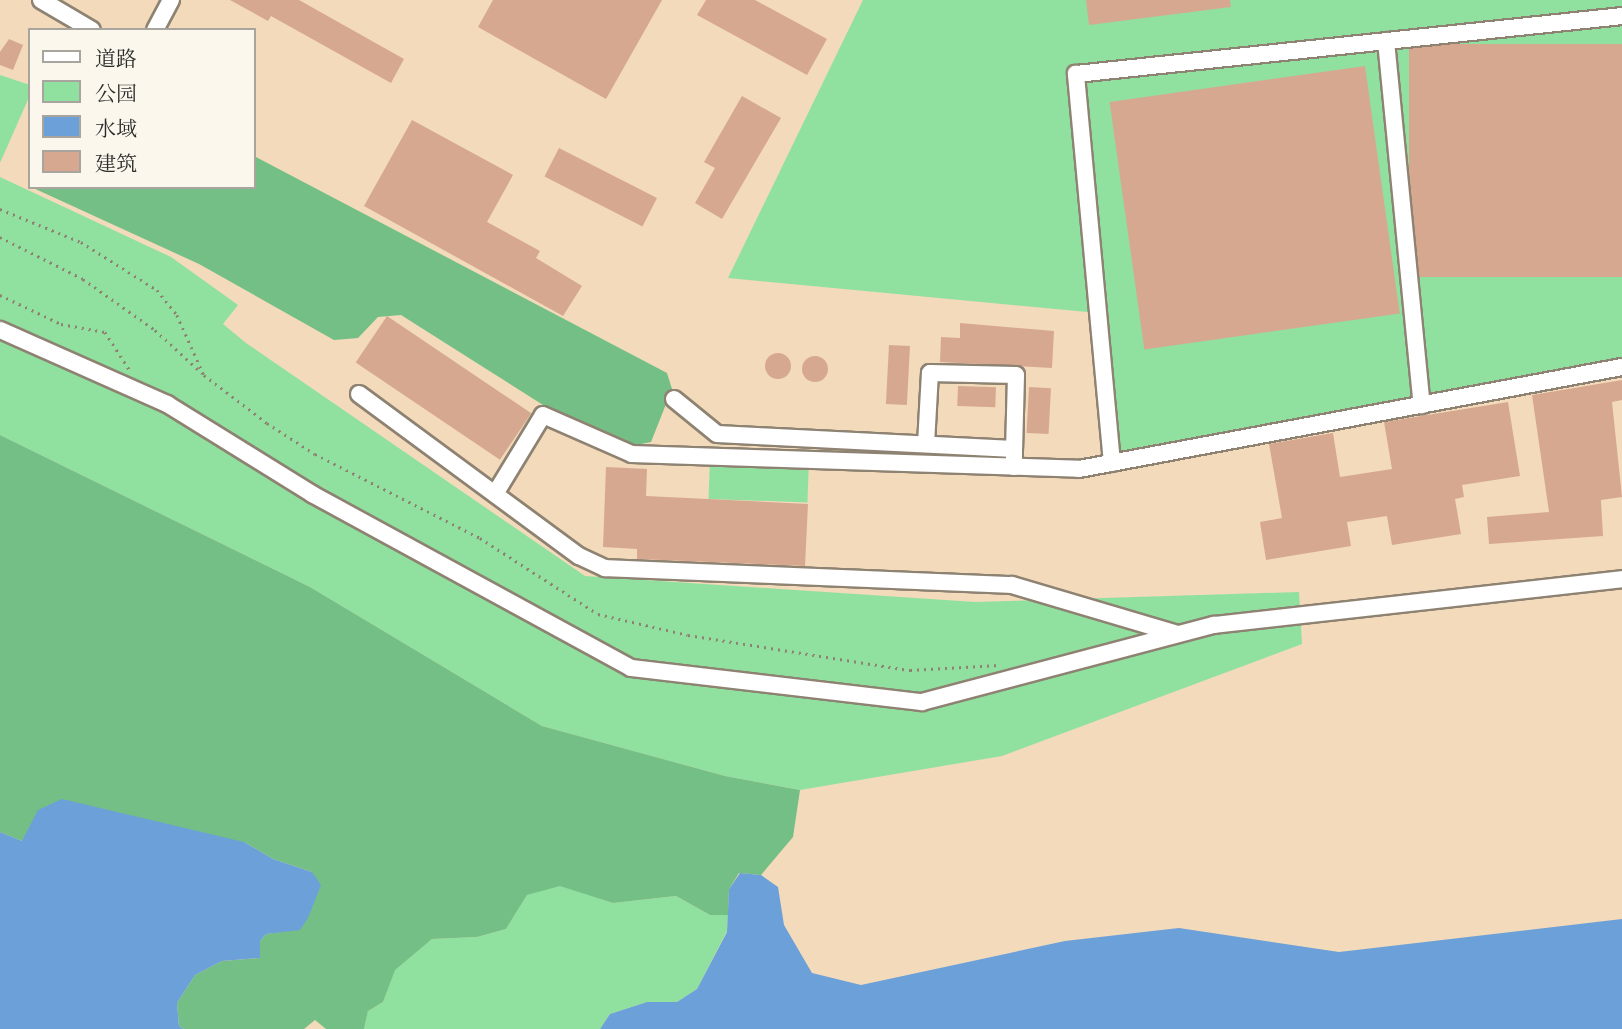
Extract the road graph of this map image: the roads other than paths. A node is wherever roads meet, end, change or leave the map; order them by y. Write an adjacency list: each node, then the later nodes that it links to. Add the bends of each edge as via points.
1 (41, 0): 4 (street)
2 (171, 0): 5 (street)
3 (1622, 16): 6 (street)
4 (89, 28)
5 (156, 28)
6 (1386, 41): 11 (street); 14 (street, via 1076,74)
7 (0, 330): 18 (street, via 167,404 312,494 631,668 922,702)
8 (1622, 367): 11 (street)
9 (359, 394): 16 (street)
10 (674, 399): 12 (street, via 717,434)
11 (1422, 405): 14 (street)
12 (926, 444): 13 (street); 13 (street, via 930,373 1016,375)
13 (1014, 449): 15 (street)
14 (1112, 463): 15 (street, via 1079,469)
15 (1014, 467): 16 (street, via 632,454 543,415)
16 (495, 494): 18 (street, via 579,556 605,568 1012,585)
17 (1622, 579): 18 (street)
18 (1177, 633)

